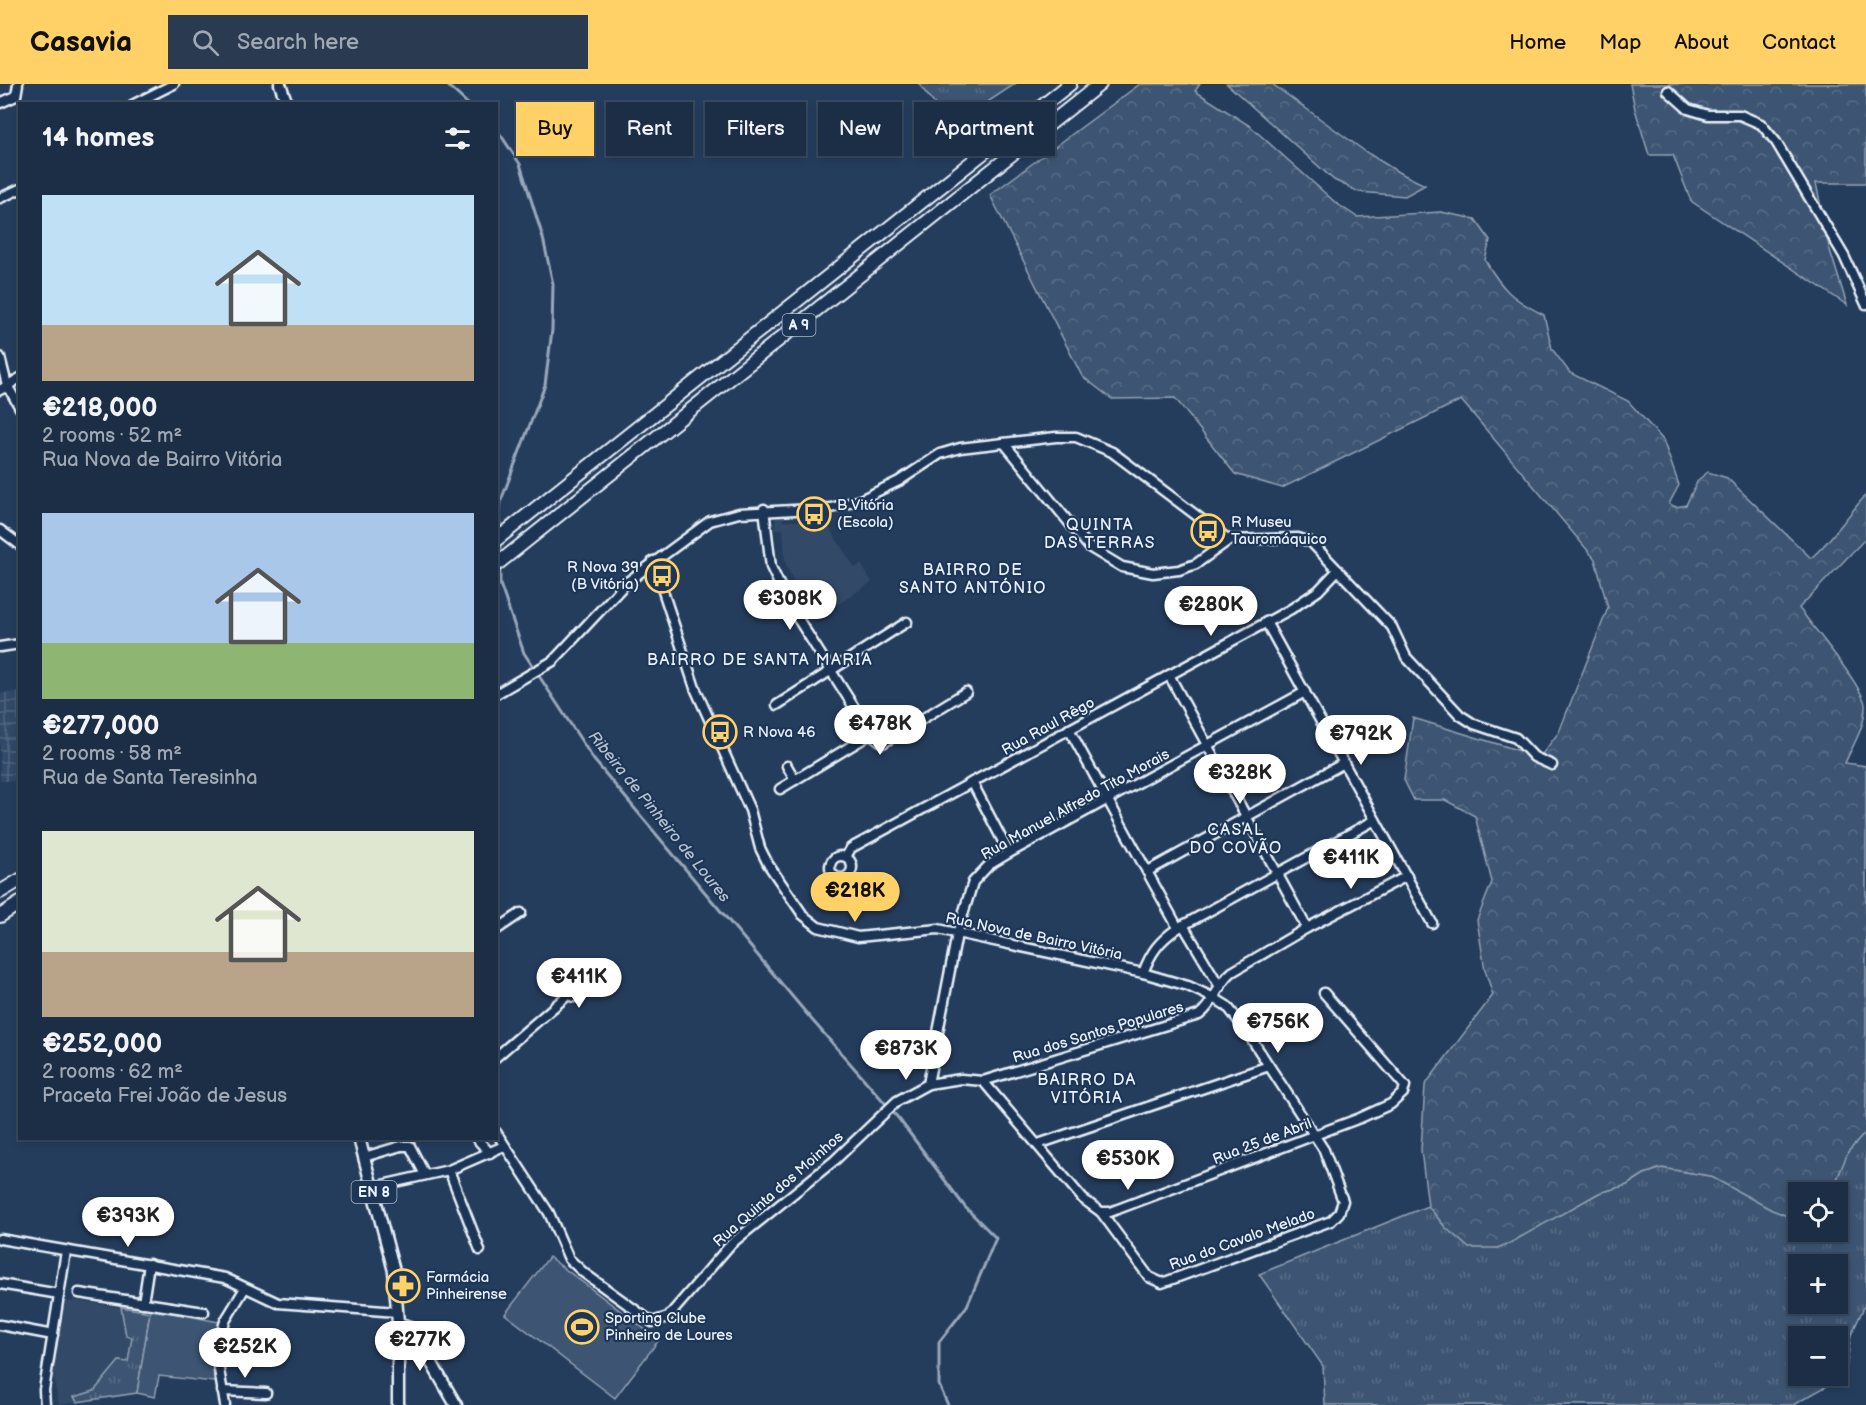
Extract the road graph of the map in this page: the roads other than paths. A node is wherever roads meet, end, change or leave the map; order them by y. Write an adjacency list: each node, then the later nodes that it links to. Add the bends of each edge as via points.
1 (18, 84): 7 (street)
2 (174, 84): 8 (street)
3 (280, 84): 9 (main road)
4 (1070, 84): 21 (highway, A 9)
5 (1100, 84): 25 (highway, A 9)
6 (1668, 91): 13 (street, via 1688,109 1708,115 1740,115 1761,124 1776,142 1844,256)
7 (18, 100): 10 (street)
8 (138, 102)
9 (286, 102)
10 (0, 103)
11 (18, 190): 12 (street)
12 (0, 198)
13 (1866, 304)
14 (0, 357): 16 (street)
15 (18, 379): 16 (street)
16 (3, 387): 17 (street)
17 (18, 406)
18 (1004, 443): 19 (street, via 940,454 899,482 831,508); 22 (street, via 1056,437 1091,441 1140,471); 22 (street, via 1089,547 1122,567 1153,573 1179,570 1196,564)
19 (764, 509): 24 (street, via 710,521); 31 (street, via 771,567 788,603)
20 (0, 530): 23 (street)
21 (498, 538)
22 (1229, 540): 26 (street, via 1298,538 1311,542)
23 (18, 544)
24 (653, 561): 35 (street, via 626,583 546,666); 63 (street, Rua Nova de Bairro Vitória, via 695,688 750,810 768,864 803,915 818,927 858,937 938,929)
25 (498, 563)
26 (1338, 570): 28 (street, Rua Raul Rêgo, via 1318,591); 41 (street, via 1392,627 1406,657 1460,715 1474,724 1516,738 1534,757)
27 (908, 622): 31 (street)
28 (1266, 622): 32 (street, Rua Raul Rêgo); 34 (street)
29 (18, 644): 30 (street)
30 (0, 647)
31 (831, 671): 36 (street); 38 (street)
32 (1169, 675): 37 (street, Rua Raul Rêgo); 39 (street)
33 (966, 692): 38 (street, via 883,743)
34 (1305, 692): 39 (street, Rua Manuel Alfredo Tito Morais); 40 (street)
35 (498, 693)
36 (777, 705)
37 (1069, 729): 44 (street, Rua Raul Rêgo); 46 (street)
38 (871, 734): 43 (street)
39 (1208, 746): 46 (street, Rua Manuel Alfredo Tito Morais); 47 (street)
40 (1344, 764): 47 (street); 48 (street)
41 (1552, 765)
42 (787, 766): 43 (street)
43 (795, 780): 45 (street)
44 (972, 782): 49 (street); 50 (street, Rua Raul Rêgo, via 851,848)
45 (780, 789)
46 (1108, 799): 49 (street, Rua Manuel Alfredo Tito Morais); 51 (street)
47 (1246, 817): 51 (street); 52 (street)
48 (1375, 820): 52 (street); 53 (street)
49 (1010, 853): 63 (street, Rua Manuel Alfredo Tito Morais, via 989,865 973,882)
50 (846, 857)
51 (1148, 871): 60 (street)
52 (1277, 874): 60 (street); 61 (street)
53 (1407, 876): 59 (street); 61 (street, Rua dos Santos Populares)
54 (18, 881): 55 (highway)
55 (0, 892)
56 (18, 904): 58 (highway)
57 (521, 913): 62 (street)
58 (0, 916)
59 (1432, 923)
60 (1181, 926): 64 (street, via 1161,939); 65 (street)
61 (1307, 928): 65 (street, Rua dos Santos Populares, via 1232,972)
62 (498, 929)
63 (957, 934): 64 (street, Rua Nova de Bairro Vitória); 72 (street, Rua Manuel Alfredo Tito Morais)
64 (1143, 973): 68 (street, Rua Nova de Bairro Vitória)
65 (1220, 987): 68 (street, Rua dos Santos Populares)
66 (1324, 993): 74 (street, Rua 25 de Abril, via 1405,1086 1391,1104)
67 (569, 994): 69 (street)
68 (1214, 998): 70 (street, Rua Nova de Bairro Vitória, via 1227,1006); 71 (street, Rua dos Santos Populares, via 1199,1015)
69 (498, 1055)
70 (1269, 1066): 74 (street, Rua do Cavalo Melado); 77 (street)
71 (983, 1081): 72 (street, Rua dos Santos Populares, via 961,1079); 77 (street)
72 (928, 1084): 78 (street, Rua Quinta dos Moinhos, via 897,1101 835,1160 731,1244 668,1317 652,1322 569,1259 549,1213)
73 (498, 1136): 78 (street, Rua Quinta dos Moinhos)
74 (1315, 1136): 84 (street, Rua 25 de Abril, via 1110,1212); 84 (street, Rua do Cavalo Melado, via 1343,1200 1335,1217 1169,1281 1162,1283 1149,1277)
75 (360, 1140): 80 (main road, EN 8)
76 (478, 1140): 79 (street)
77 (1038, 1144): 84 (street, via 1083,1199)
78 (504, 1146): 79 (street)
79 (490, 1153): 81 (street)
80 (364, 1157): 82 (street, via 410,1146); 83 (main road, EN 8)
81 (449, 1170): 82 (street); 86 (street)
82 (425, 1176): 83 (street)
83 (373, 1187): 95 (main road, EN 8, via 394,1271)
84 (1101, 1212)
85 (0, 1239): 87 (street)
86 (480, 1250)
87 (66, 1251): 88 (street); 92 (street)
88 (149, 1264): 90 (street, via 225,1278); 93 (street)
89 (0, 1284): 92 (street)
90 (245, 1288): 95 (street, via 278,1303); 98 (street, via 225,1321 216,1352)
91 (79, 1293): 93 (street)
92 (59, 1294): 97 (street)
93 (143, 1303): 94 (street)
94 (204, 1312)
95 (398, 1317): 102 (main road, EN 8); 103 (main road, via 416,1336)
96 (0, 1325): 97 (street)
97 (53, 1335): 100 (street)
98 (222, 1391): 99 (street); 101 (street)
99 (266, 1393)
100 (45, 1405)
101 (225, 1405)
102 (398, 1405)
103 (456, 1405)

